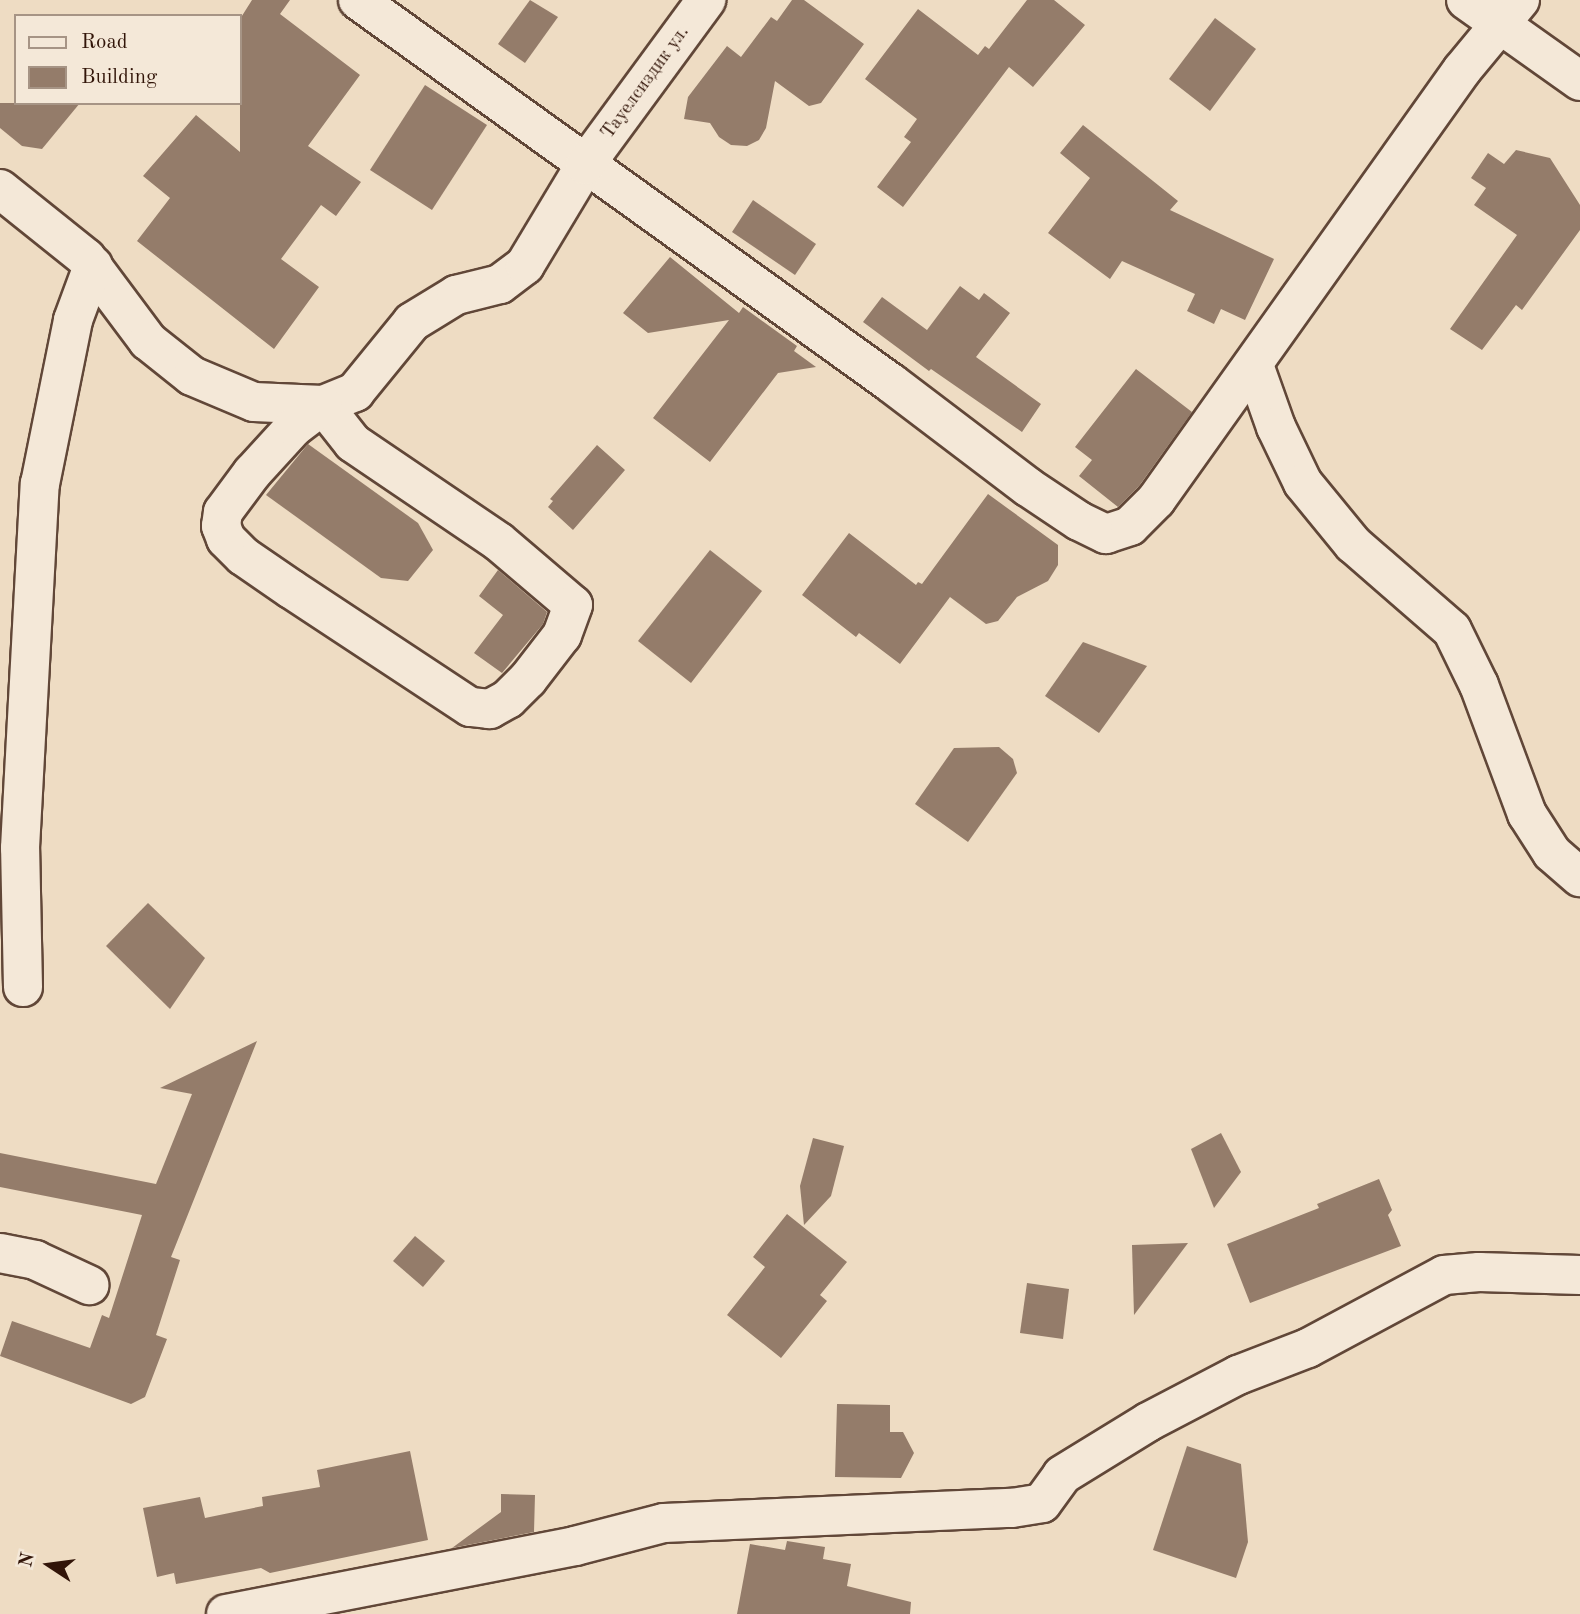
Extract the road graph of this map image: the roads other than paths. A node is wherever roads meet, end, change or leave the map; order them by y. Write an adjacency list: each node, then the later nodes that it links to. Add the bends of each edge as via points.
1 (358, 0): 6 (street)
2 (706, 0): 6 (street, Тауелсиздик ул.)
3 (1466, 0): 4 (street)
4 (1510, 13): 5 (street); 9 (street, via 1462,70)
5 (1580, 81)
6 (585, 165): 9 (street, via 891,383 1028,487 1106,534 1130,526 1156,500); 10 (street, Тауелсиздик ул., via 525,265 500,284 456,295 412,321 355,392)
7 (0, 189): 8 (street)
8 (93, 266): 10 (street, via 148,341 192,376 254,402); 12 (street, via 73,320 40,484 19,848)
9 (1254, 365): 11 (street, via 1303,483 1353,544 1452,630 1479,685 1527,814 1552,853)
10 (323, 405): 10 (street, via 353,443 499,542 573,605 562,635 508,699 489,709 461,702 243,556 226,539 221,526 223,512 244,482 294,427)
11 (1580, 877)
12 (23, 987)
13 (0, 1253): 15 (street, via 35,1259)
14 (1580, 1275): 16 (street, via 1444,1275 1308,1348 1238,1375 1148,1422 1062,1475 1042,1503 664,1523 575,1546)
15 (89, 1285)
16 (226, 1614)

